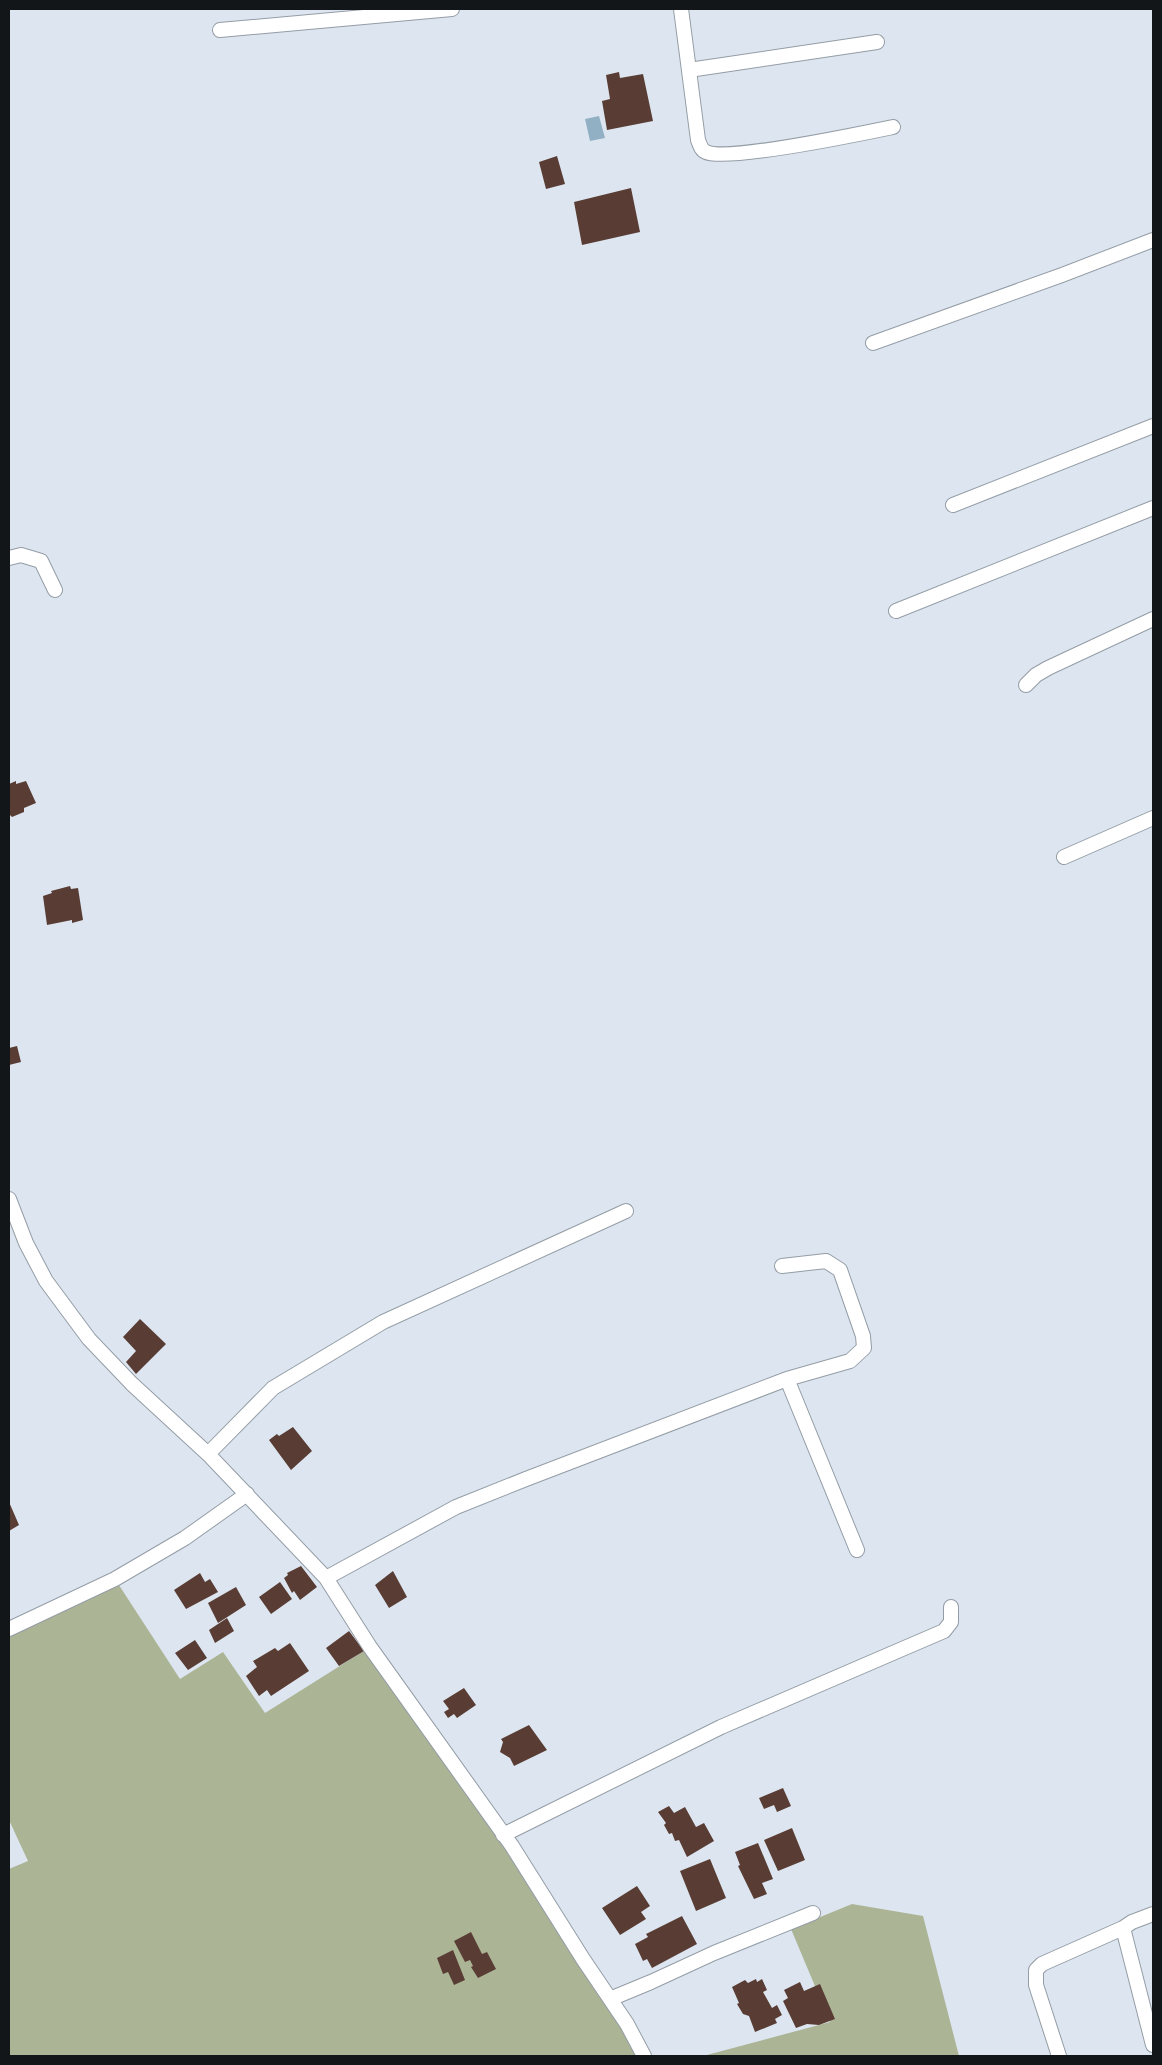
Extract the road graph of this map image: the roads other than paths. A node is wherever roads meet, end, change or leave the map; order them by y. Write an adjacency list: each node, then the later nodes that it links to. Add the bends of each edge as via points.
1 (452, 9): 3 (street)
2 (681, 9): 5 (street)
3 (220, 30)
4 (877, 42): 5 (street)
5 (689, 70): 6 (street, via 698,140 707,152 740,153)
6 (894, 127)
7 (1153, 240): 8 (street)
8 (873, 343)
9 (1153, 426): 10 (street)
10 (953, 505)
11 (1153, 508): 14 (street)
12 (9, 558): 13 (street, via 21,555 41,561)
13 (55, 590)
14 (896, 611)
15 (1153, 618): 16 (street, via 1048,668)
16 (1026, 685)
17 (1153, 818): 18 (street)
18 (1064, 857)
19 (9, 1199): 23 (street, via 26,1243 46,1281 89,1339)
20 (626, 1211): 23 (street, via 383,1322 273,1388)
21 (782, 1266): 22 (street, via 826,1261 840,1270 863,1336 864,1348 850,1361)
22 (787, 1380): 25 (street); 26 (street, via 456,1507)
23 (208, 1454): 24 (street)
24 (247, 1494): 26 (street); 28 (street, via 185,1538 114,1579)
25 (857, 1550)
26 (326, 1578): 29 (street, via 370,1647)
27 (951, 1607): 29 (street, via 950,1622 944,1631 721,1727)
28 (9, 1629)
29 (503, 1834): 33 (street)
30 (813, 1913): 33 (street, via 714,1952)
31 (1153, 1914): 32 (street)
32 (1124, 1928): 34 (street); 36 (street, via 1042,1964 1036,1970 1036,1985)
33 (610, 1999): 35 (street)
34 (1153, 2045)
35 (644, 2056)
36 (1059, 2056)

